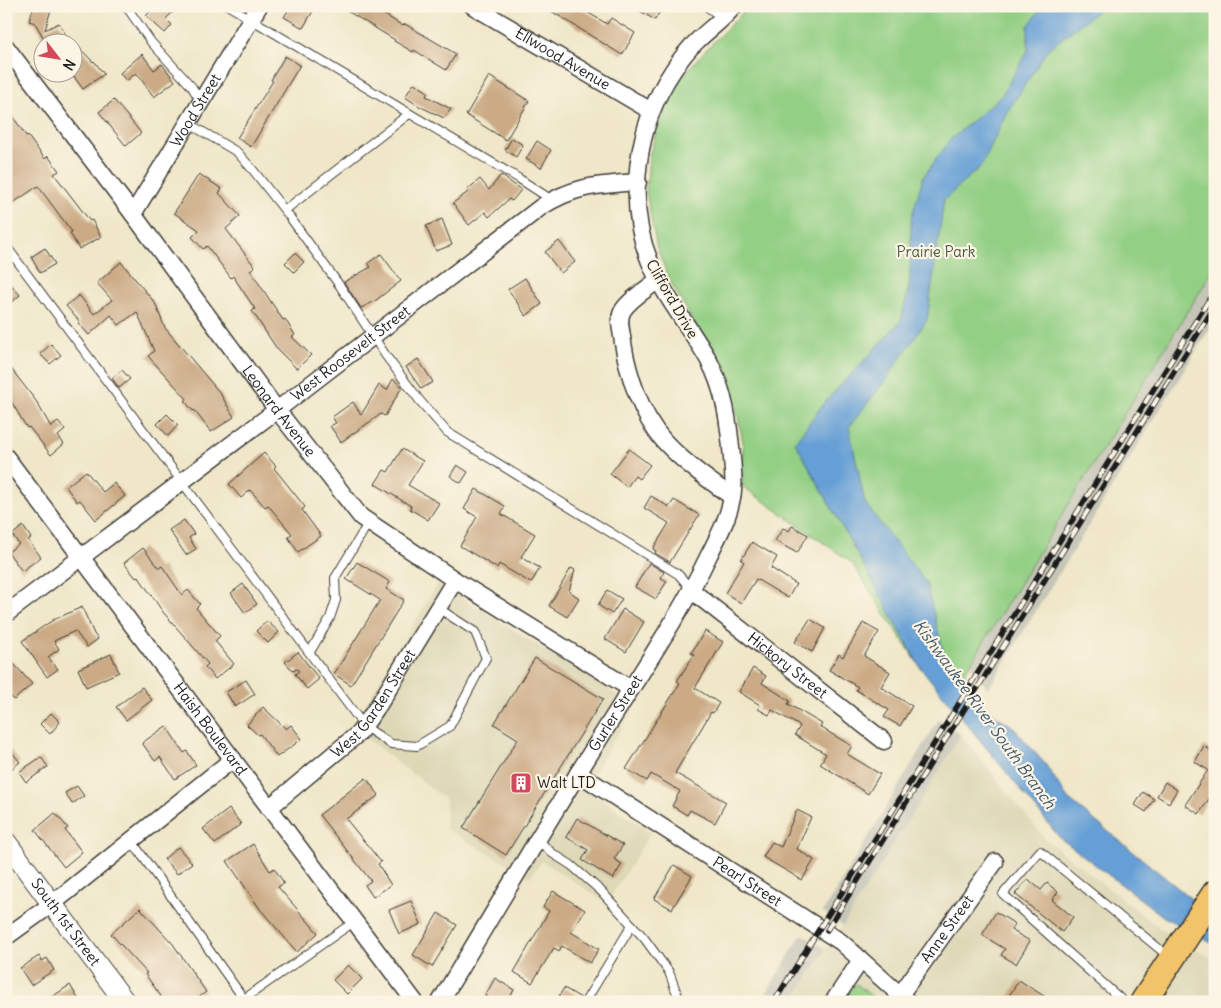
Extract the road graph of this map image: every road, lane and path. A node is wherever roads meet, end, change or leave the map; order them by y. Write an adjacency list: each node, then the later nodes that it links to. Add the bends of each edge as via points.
1 (126, 6): 8 (lane)
2 (230, 6): 5 (lane)
3 (473, 6): 9 (street, Ellwood Avenue)
4 (706, 6): 6 (lane)
5 (255, 13): 8 (street, Wood Street); 10 (lane)
6 (729, 13): 9 (street, Clifford Drive, via 683,56)
7 (6, 47): 15 (street, Leonard Avenue)
8 (201, 102): 11 (street, Wood Street)
9 (651, 111): 12 (street, Clifford Drive)
10 (409, 114): 13 (lane); 14 (lane)
11 (188, 123): 14 (lane, via 237,152); 15 (street, Wood Street)
12 (638, 182): 13 (street, West Roosevelt Street, via 586,186); 17 (street, Clifford Drive, via 642,236)
13 (552, 200): 18 (street, West Roosevelt Street)
14 (284, 210): 18 (lane)
15 (133, 214): 19 (street, Leonard Avenue)
16 (6, 246): 21 (lane)
17 (658, 280): 22 (street, Clifford Drive, via 709,361 717,381 729,419); 22 (street, via 628,304 620,319 624,352 634,386 648,418 664,441)
18 (373, 337): 19 (street, West Roosevelt Street); 26 (lane, via 447,432 678,574)
19 (277, 410): 21 (street, West Roosevelt Street); 23 (street, Leonard Avenue, via 361,517)
20 (6, 457): 24 (street, Haish Boulevard)
21 (182, 482): 24 (street, West Roosevelt Street); 29 (lane)
22 (732, 497): 26 (street, Gurler Street, via 721,530)
23 (369, 522): 25 (street, Leonard Avenue); 29 (lane, via 335,578 336,600 330,618)
24 (81, 558): 28 (street, West Roosevelt Street); 33 (street, Haish Boulevard)
25 (455, 580): 27 (street, West Garden Street); 30 (street, Leonard Avenue)
26 (692, 591): 30 (street, Gurler Street); 32 (street, Hickory Street)
27 (438, 608): 31 (street, West Garden Street); 31 (lane, via 475,632 486,658 450,726 417,746 391,744)
28 (6, 614)
29 (310, 652): 31 (lane)
30 (631, 689): 34 (street, Gurler Street)
31 (364, 726): 35 (street, West Garden Street, via 351,741)
32 (884, 741)
33 (233, 759): 35 (street, Haish Boulevard); 36 (street)
34 (578, 773): 37 (street, Gurler Street); 45 (street, Pearl Street, via 810,921)
35 (269, 808): 42 (street, Haish Boulevard)
36 (131, 840): 41 (street); 48 (lane)
37 (538, 840): 43 (lane, via 601,891); 51 (street, Gurler Street)
38 (6, 842): 41 (street, South 1st Street)
39 (995, 862): 47 (street, Anne Street)
40 (1215, 893): 46 (main road)
41 (52, 904): 44 (street); 49 (street, South 1st Street)
42 (355, 921): 48 (lane); 50 (street, Haish Boulevard)
43 (632, 925): 52 (lane); 53 (lane, via 669,972)
44 (6, 937)
45 (861, 960): 47 (street, Pearl Street); 54 (street)
46 (1168, 964): 55 (lane, via 1040,852 1003,894); 56 (main road)
47 (904, 998)
48 (245, 1000)
49 (125, 1002)
50 (414, 1002)
51 (440, 1002)
52 (585, 1002)
53 (680, 1002)
54 (833, 1002)
55 (1124, 1002)
56 (1144, 1002)

